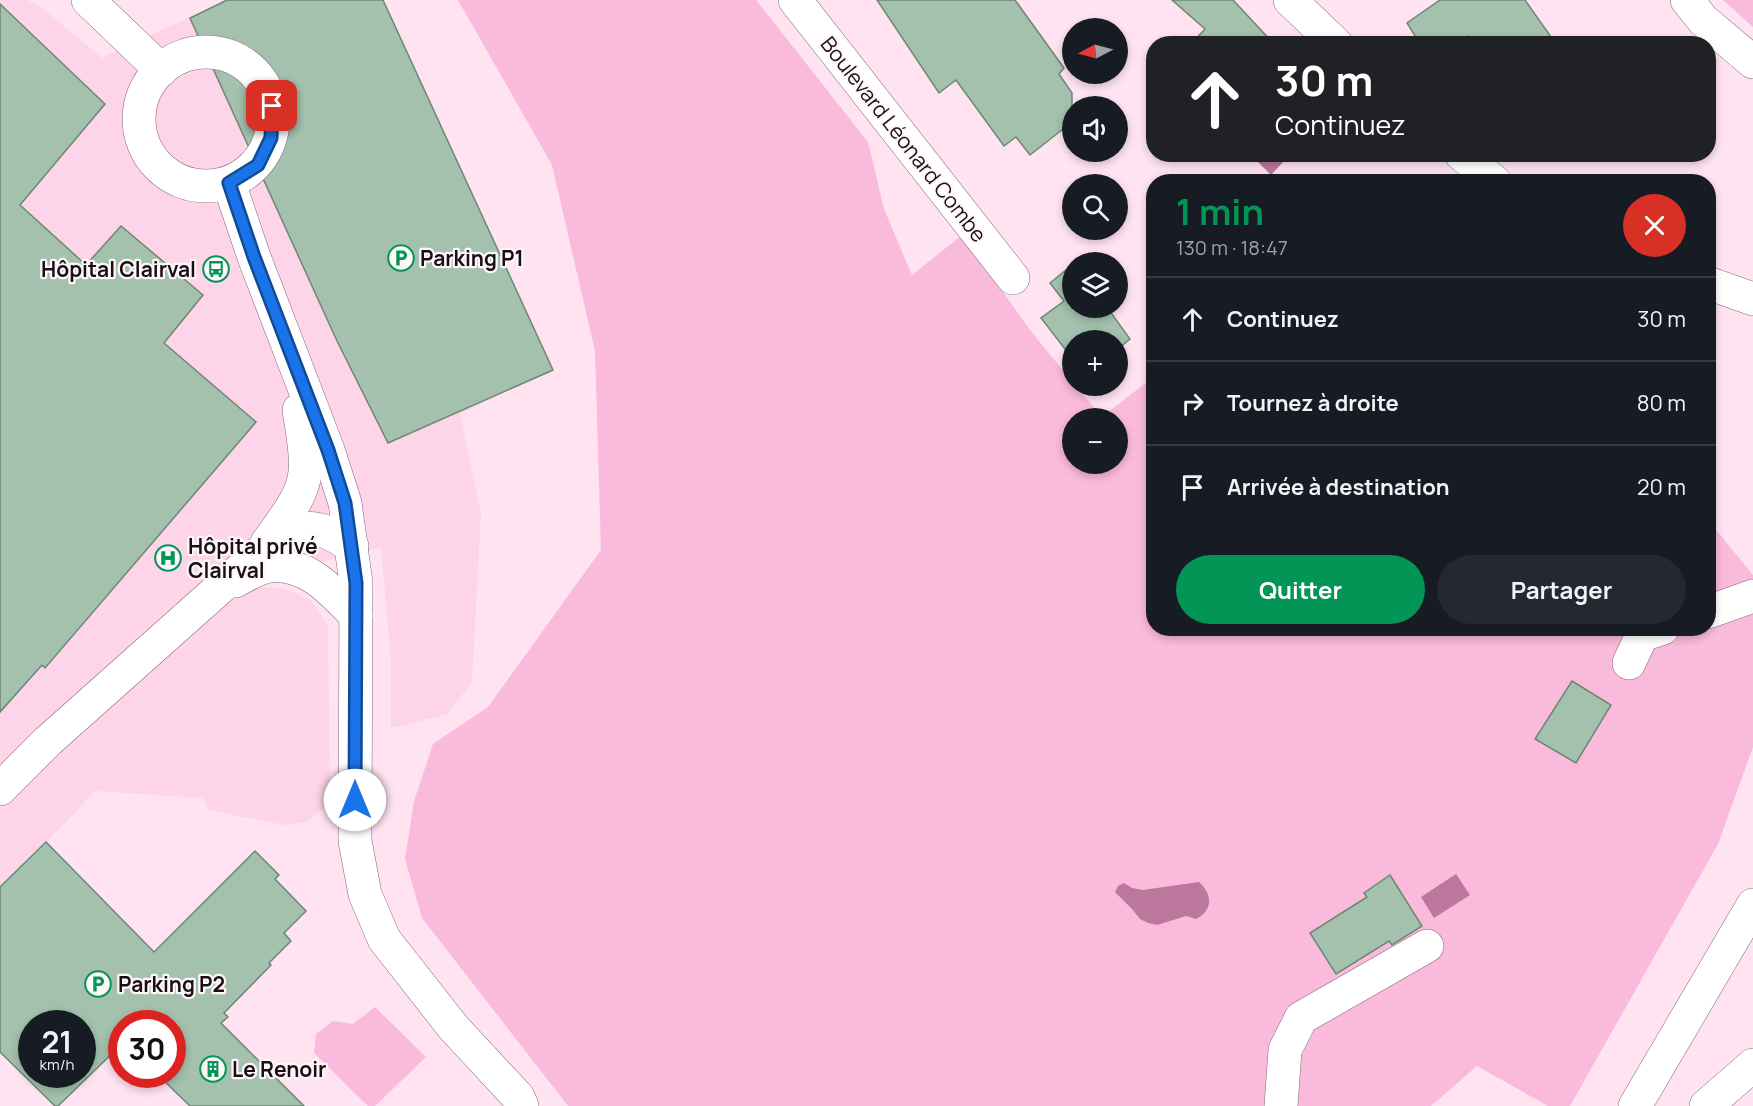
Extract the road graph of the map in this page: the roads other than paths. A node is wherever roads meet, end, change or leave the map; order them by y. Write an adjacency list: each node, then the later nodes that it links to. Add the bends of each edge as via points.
1 (795, 0): 11 (street, Boulevard Léonard Combe)
2 (1290, 0): 5 (street)
3 (1687, 0): 6 (street, via 1703,20)
4 (90, 1): 7 (street)
5 (1328, 36)
6 (1753, 62)
7 (161, 70): 10 (street, via 146,89 139,113 143,142 157,165 173,179 201,187); 10 (street, via 180,57 206,52 231,56 248,66 264,84 272,106 271,138 258,165)
8 (1471, 162): 9 (street)
9 (1485, 174)
10 (229, 183): 14 (street)
11 (1013, 278)
12 (1716, 286): 13 (street)
13 (1753, 299)
14 (291, 356): 15 (street, via 332,461 345,503); 16 (street, via 305,444 305,475 295,502)
15 (352, 546): 16 (street, via 323,529 306,527 286,529); 20 (street)
16 (262, 549): 17 (street)
17 (221, 588): 20 (street, via 268,566 299,568 329,589); 23 (street, via 48,741)
18 (1753, 596): 19 (street)
19 (1716, 609)
20 (356, 616): 28 (street, via 355,841 365,894 384,939)
21 (1641, 636): 22 (street)
22 (1629, 663)
23 (0, 789)
24 (1753, 905): 27 (street)
25 (1427, 946): 29 (street, via 1302,1018 1285,1050)
26 (1753, 1065): 30 (street)
27 (1645, 1100)
28 (522, 1106)
29 (1281, 1106)
30 (1706, 1106)

